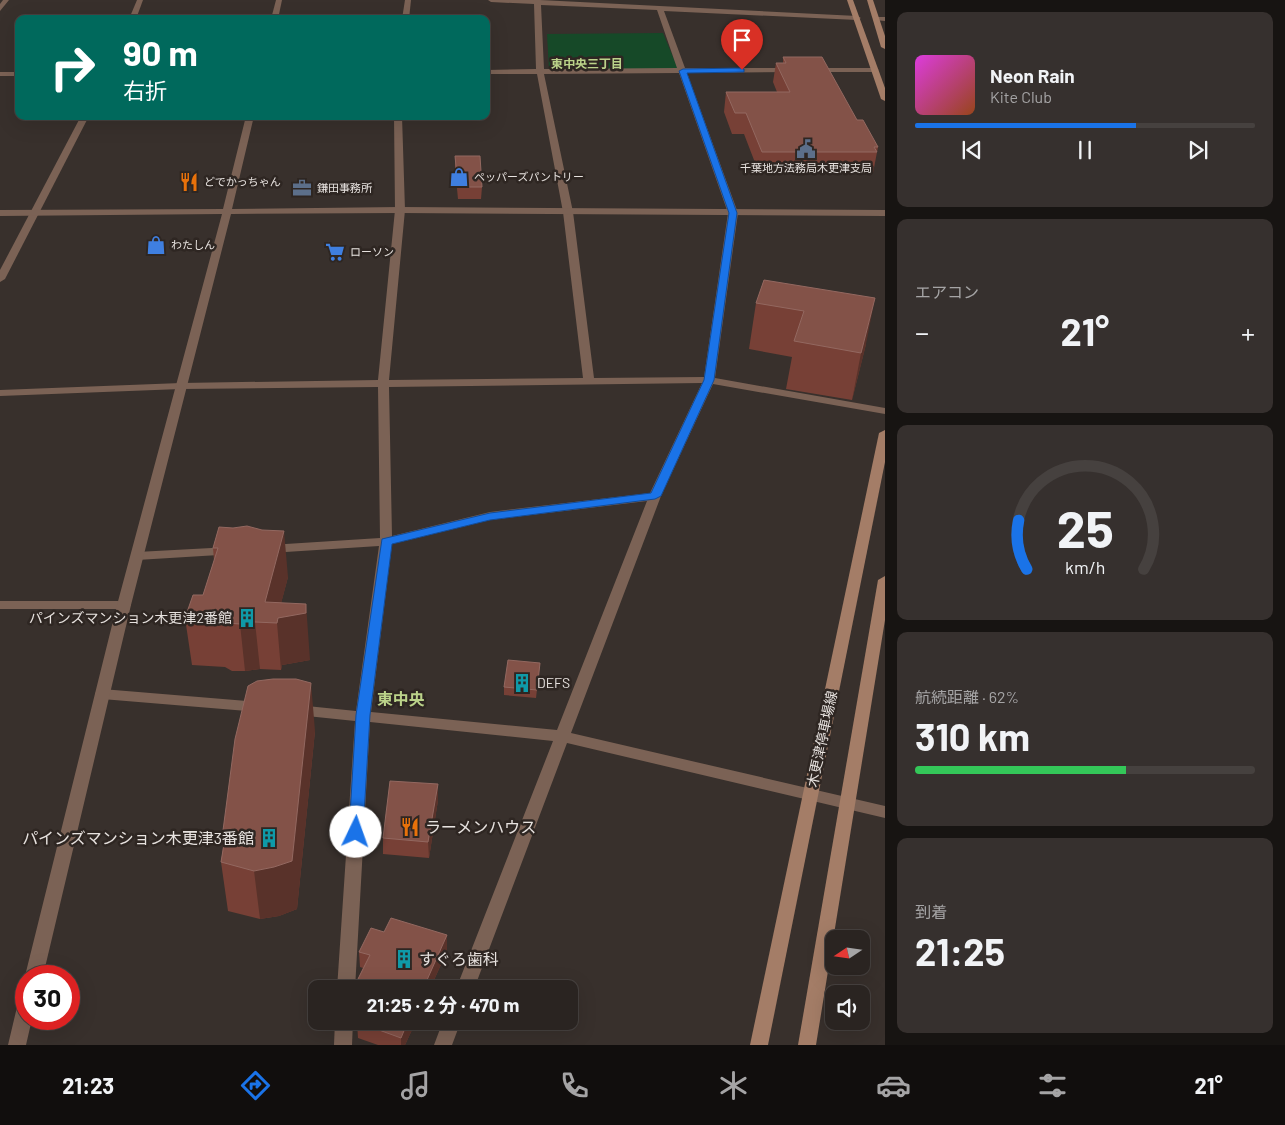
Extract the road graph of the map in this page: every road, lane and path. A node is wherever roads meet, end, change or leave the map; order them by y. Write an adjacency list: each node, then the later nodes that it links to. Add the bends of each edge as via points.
1 (6, 0): 9 (street)
2 (140, 0): 11 (street)
3 (279, 0): 12 (street)
4 (408, 0): 13 (street)
5 (491, 0): 8 (street)
6 (850, 0): 14 (main road)
7 (870, 0): 15 (main road)
8 (537, 1): 10 (street); 21 (street)
9 (0, 9)
10 (660, 9): 14 (street); 19 (street)
11 (134, 15)
12 (275, 15)
13 (406, 15)
14 (857, 18): 18 (main road)
15 (876, 19): 16 (street); 17 (main road)
16 (885, 19)
17 (885, 47)
18 (875, 70): 19 (street); 24 (main road)
19 (683, 71): 21 (street); 33 (street)
20 (490, 72): 21 (street)
21 (540, 72): 30 (street)
22 (0, 74): 23 (street)
23 (15, 74)
24 (885, 99)
25 (83, 120): 32 (street)
26 (249, 120): 29 (street)
27 (398, 120): 28 (street)
28 (400, 210): 29 (street); 30 (street); 38 (street)
29 (227, 212): 32 (street); 39 (street)
30 (568, 212): 33 (street); 37 (street)
31 (0, 213): 32 (street)
32 (34, 213): 35 (street)
33 (733, 213): 34 (street); 36 (street)
34 (885, 213)
35 (0, 279)
36 (709, 380): 37 (street); 41 (street); 43 (street)
37 (589, 381): 38 (street)
38 (383, 385): 39 (street); 44 (street)
39 (182, 386): 40 (street); 45 (street)
40 (0, 393)
41 (885, 411)
42 (885, 433): 52 (main road, 木更津停車場線)
43 (655, 496): 44 (street, via 490,516); 51 (street)
44 (386, 542): 45 (street); 50 (street)
45 (137, 556): 48 (street)
46 (885, 580): 53 (main road)
47 (0, 605): 48 (street)
48 (124, 605): 49 (street)
49 (102, 694): 50 (street); 55 (street)
50 (363, 715): 51 (street); 56 (street)
51 (562, 736): 52 (street); 57 (street)
52 (811, 793): 53 (street); 64 (main road, 木更津停車場線)
53 (847, 802): 54 (street); 65 (main road)
54 (885, 812)
55 (37, 965)
56 (347, 980)
57 (468, 980)
58 (21, 1030): 61 (street)
59 (344, 1030): 62 (street)
60 (449, 1030): 63 (street)
61 (17, 1045)
62 (343, 1045)
63 (443, 1045)
64 (759, 1045)
65 (807, 1045)

